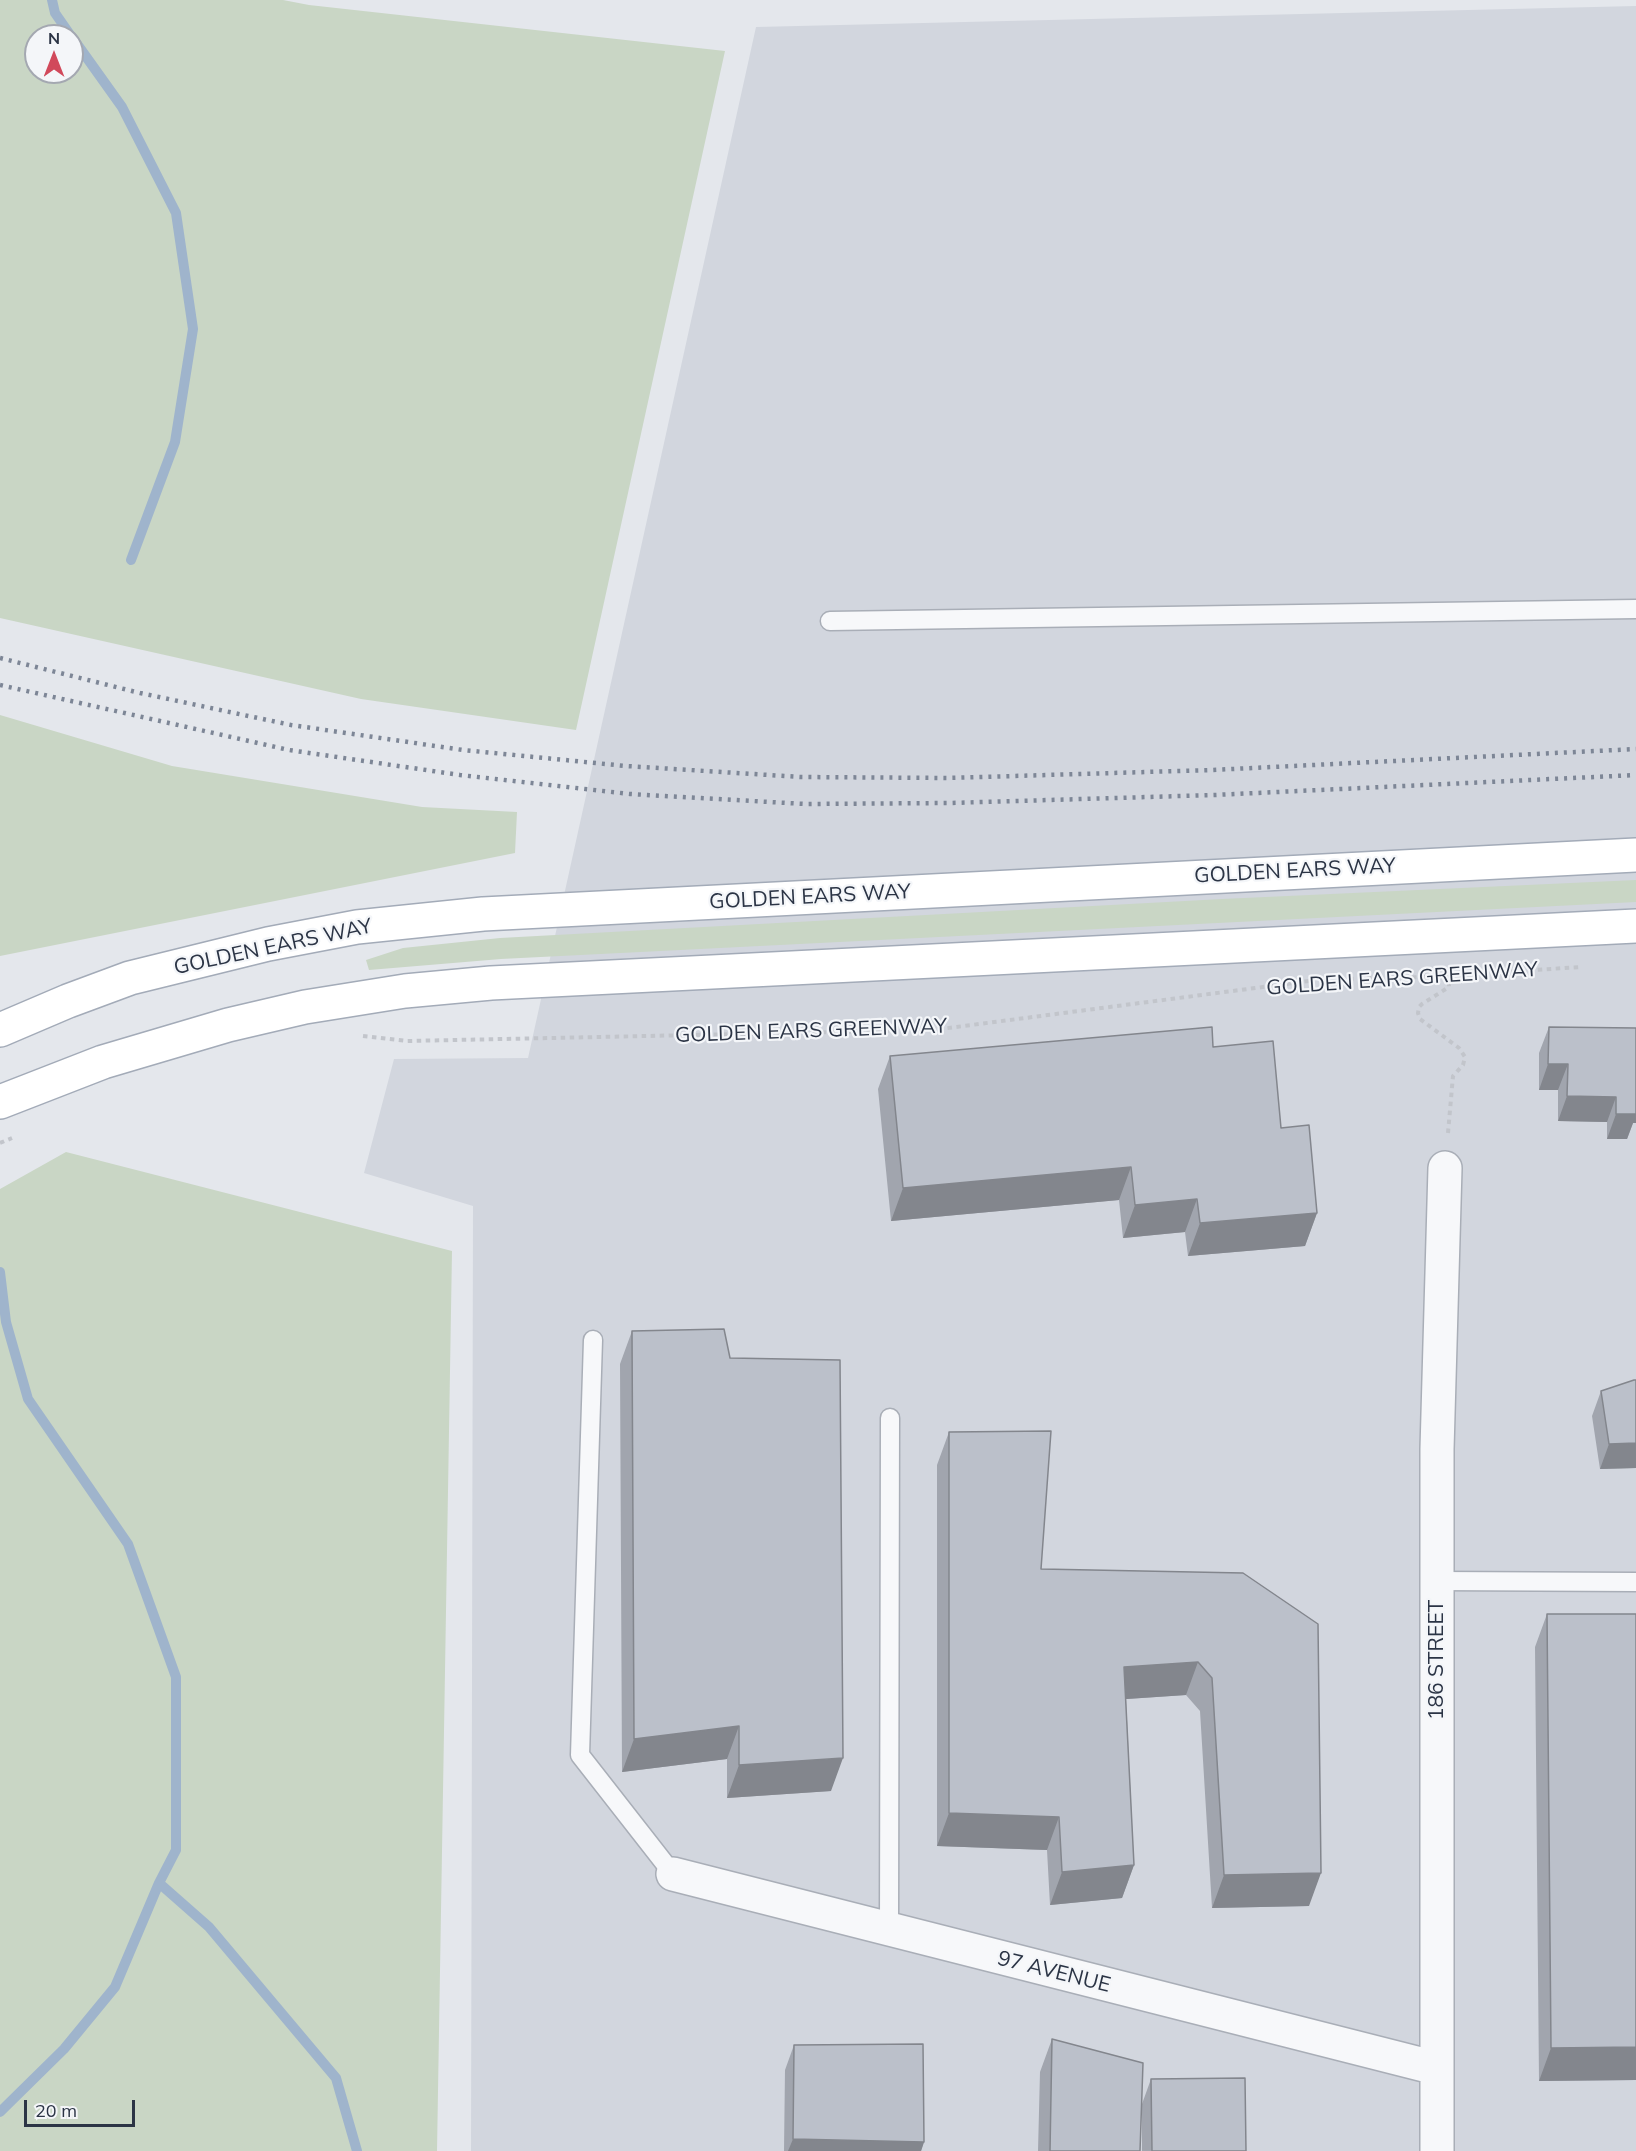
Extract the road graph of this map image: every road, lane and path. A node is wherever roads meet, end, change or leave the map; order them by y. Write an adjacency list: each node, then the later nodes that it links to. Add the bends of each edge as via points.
1 (1636, 609): 2 (lane)
2 (830, 621)
3 (1636, 855): 9 (main road, GOLDEN EARS WAY, via 483,914 357,927 130,978)
4 (1636, 926): 11 (main road, via 491,983 405,991 305,1007 228,1025 103,1062)
5 (1589, 967): 6 (path, GOLDEN EARS GREENWAY)
6 (1449, 976): 8 (path, GOLDEN EARS GREENWAY); 14 (path, via 1449,987 1422,1004 1418,1013 1420,1019 1459,1048 1465,1057 1453,1076)
7 (1313, 980): 10 (path, GOLDEN EARS GREENWAY, via 933,1030 407,1041)
8 (1335, 980)
9 (0, 1030)
10 (356, 1035)
11 (0, 1102)
12 (17, 1136): 13 (path)
13 (0, 1143)
14 (1445, 1168): 17 (street, 186 STREET)
15 (593, 1340): 19 (lane, via 580,1755)
16 (890, 1418): 20 (lane)
17 (1437, 1581): 18 (lane); 21 (street, 186 STREET)
18 (1636, 1582)
19 (673, 1874): 20 (street, 97 AVENUE)
20 (889, 1930): 21 (street, 97 AVENUE)
21 (1436, 2068): 22 (street, 186 STREET)
22 (1437, 2151)

